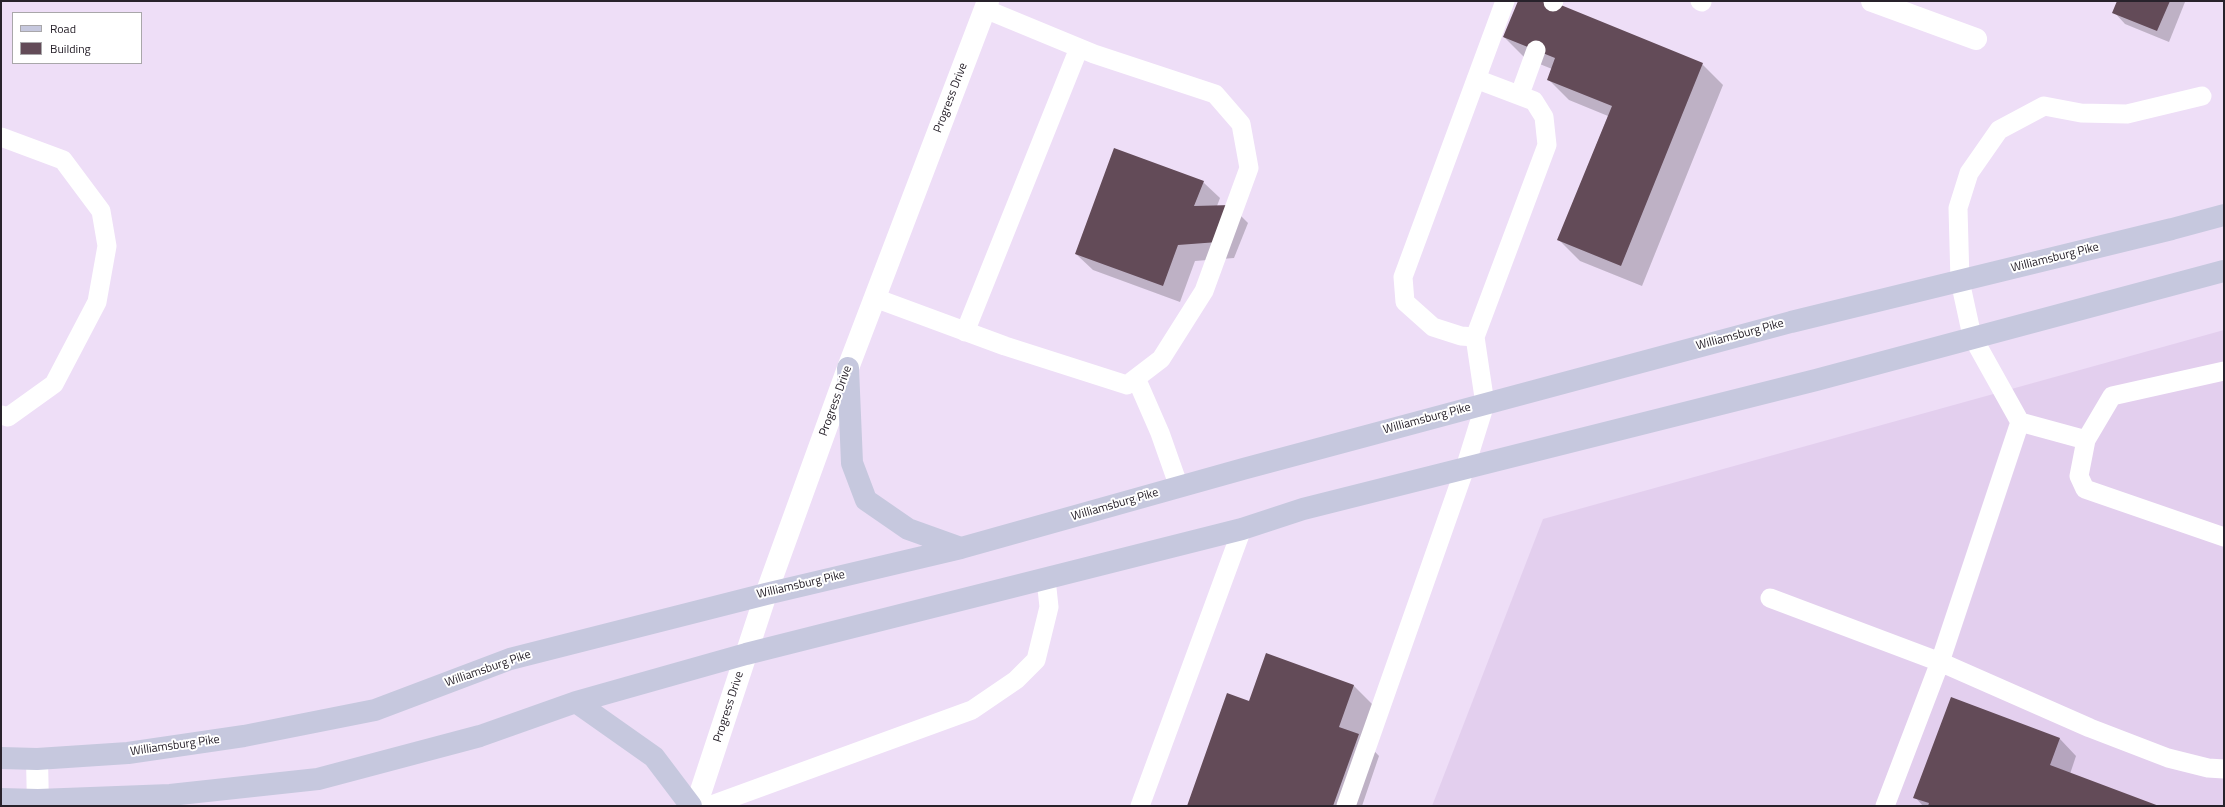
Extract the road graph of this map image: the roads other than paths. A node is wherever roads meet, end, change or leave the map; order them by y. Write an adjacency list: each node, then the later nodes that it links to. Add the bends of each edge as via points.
1 (1505, 1): 7 (lane)
2 (1872, 1): 4 (street)
3 (986, 5): 5 (lane); 14 (street, Progress Drive)
4 (1976, 40)
5 (1079, 48): 15 (lane); 20 (lane, via 1215,94 1242,124 1249,168 1204,291 1161,359)
6 (1536, 50): 8 (lane)
7 (1476, 78): 8 (lane); 17 (lane, via 1403,277 1405,302 1433,327 1461,336)
8 (1520, 94): 17 (lane, via 1534,101 1544,117 1547,145)
9 (2202, 96): 13 (lane, via 2127,114 2081,113 2044,106 1999,130 1969,173 1958,208)
10 (1, 137): 22 (lane, via 63,160 101,210 107,246 96,302 54,384 8,417)
11 (2224, 215): 13 (main road, Williamsburg Pike)
12 (2224, 271): 16 (main road)
13 (1960, 281): 16 (lane); 21 (main road, Williamsburg Pike, via 1791,322)
14 (875, 298): 15 (lane); 18 (street, Progress Drive)
15 (966, 332): 20 (lane, via 1127,385)
16 (1972, 336): 23 (lane); 25 (main road, via 1816,380)
17 (1475, 337): 21 (lane)
18 (848, 368): 29 (main road, via 852,463 866,500 908,529); 31 (street, Progress Drive)
19 (2224, 371): 24 (lane, via 2112,396)
20 (1136, 378): 26 (lane, via 1160,433)
21 (1485, 404): 25 (lane); 26 (main road, Williamsburg Pike)
22 (1, 415)
23 (2020, 422): 24 (lane); 34 (lane)
24 (2086, 440): 28 (lane, via 2079,476 2086,489)
25 (1465, 468): 27 (main road, via 1303,509); 45 (lane)
26 (1179, 487): 29 (main road, Williamsburg Pike)
27 (1242, 529): 30 (main road); 44 (lane)
28 (2224, 537)
29 (961, 548): 31 (main road, Williamsburg Pike)
30 (1046, 579): 33 (main road); 43 (lane, via 1049,607 1036,660 1016,680 972,710)
31 (766, 594): 33 (street, Progress Drive); 37 (main road, Williamsburg Pike, via 510,659 375,710 244,736 128,753)
32 (1770, 598): 34 (lane)
33 (746, 654): 35 (main road); 42 (street, Progress Drive)
34 (1940, 662): 38 (lane, via 2090,728 2168,758); 46 (lane)
35 (576, 702): 40 (main road, via 480,736 318,779 170,795); 41 (main road, via 654,757)
36 (1, 758): 37 (main road, Williamsburg Pike)
37 (37, 759): 40 (street)
38 (2224, 769)
39 (1, 798): 40 (main road)
40 (38, 803)
41 (691, 806)
42 (696, 806)
43 (708, 806)
44 (1140, 806)
45 (1346, 806)
46 (1885, 806)

